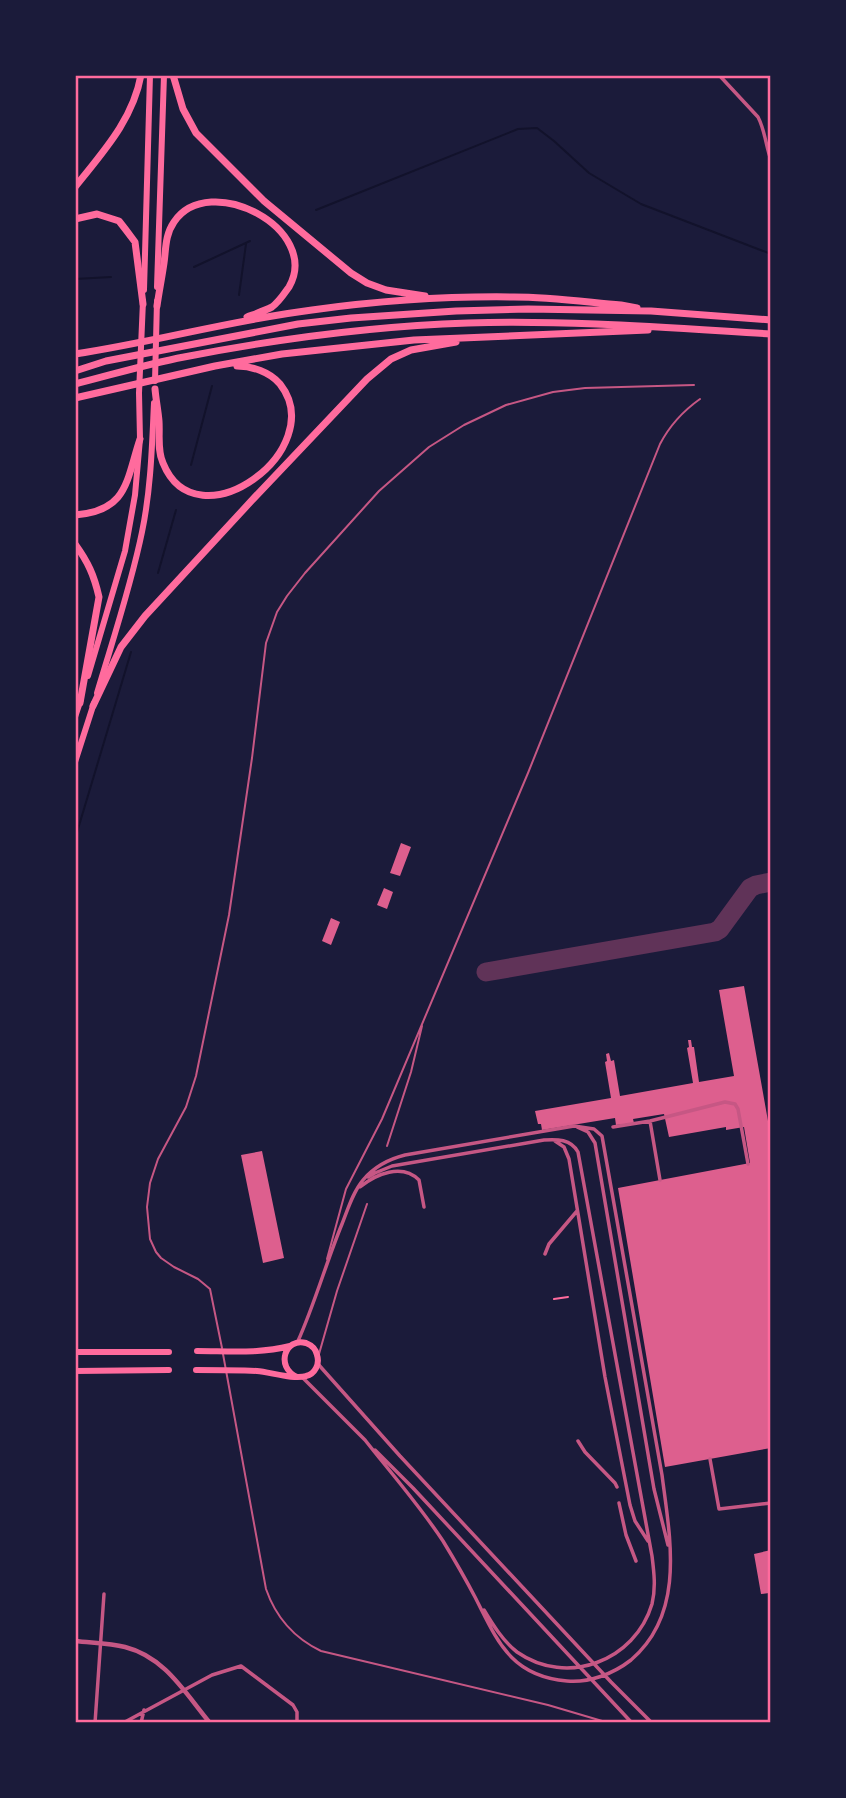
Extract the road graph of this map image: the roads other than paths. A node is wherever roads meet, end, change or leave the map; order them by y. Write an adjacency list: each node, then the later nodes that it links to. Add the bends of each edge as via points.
1 (141, 75): 7 (highway, via 121,129)
2 (150, 75): 10 (highway)
3 (164, 75): 11 (highway)
4 (173, 75): 9 (highway, via 196,133 306,237 367,282 386,290)
5 (719, 75): 6 (street, via 758,117)
6 (771, 160)
7 (75, 187)
8 (75, 219): 10 (highway, via 97,214 119,221 135,243)
9 (450, 298): 12 (highway, via 516,297); 14 (highway)
10 (143, 304): 26 (highway)
11 (157, 306): 14 (highway, via 165,244 174,222 199,204 232,203 275,226 294,258 292,280 278,302); 23 (highway)
12 (651, 311): 13 (highway); 20 (highway, via 528,309 351,318 298,324)
13 (771, 320)
14 (237, 321): 18 (highway)
15 (701, 330): 16 (highway); 17 (highway); 21 (highway, via 578,322 393,328 181,358)
16 (771, 334)
17 (481, 337): 19 (highway, via 282,354); 30 (highway, via 411,350 367,379 145,616 121,647)
18 (75, 355)
19 (215, 366): 23 (highway, via 243,366 267,373 284,389 292,415 287,439 269,466 231,491 196,494 185,491 170,476 160,452); 24 (highway)
20 (75, 371)
21 (75, 384)
22 (694, 385): 51 (lane, via 553,392 506,405 464,425 429,447 379,491 277,611 265,643 229,915 197,1076 158,1159 147,1207 156,1252 210,1289)
23 (155, 389): 30 (highway, via 143,530)
24 (75, 398)
25 (700, 399): 33 (lane, via 675,421 660,444)
26 (139, 439): 27 (highway, via 122,494 100,511); 29 (highway, via 125,551)
27 (75, 515)
28 (75, 544): 29 (highway, via 89,564 99,597)
29 (80, 703): 31 (highway)
30 (93, 706): 32 (highway)
31 (75, 717)
32 (75, 762)
33 (424, 1018): 38 (lane); 48 (lane, via 380,1124 346,1189)
34 (650, 1121): 36 (street); 39 (street, via 732,1103 738,1109); 42 (street)
35 (575, 1126): 40 (street, via 595,1143); 41 (street, via 594,1129 602,1136); 43 (street, via 397,1157 377,1167)
36 (613, 1127)
37 (550, 1139): 43 (street, via 392,1167 370,1176); 46 (street, via 567,1152); 66 (street, via 568,1142 578,1153)
38 (387, 1146)
39 (748, 1164)
40 (598, 1167): 41 (street); 67 (street, via 654,1489)
41 (609, 1171): 67 (street, via 662,1475)
42 (660, 1180)
43 (356, 1190): 45 (street, via 380,1174 405,1172 419,1180); 48 (street)
44 (367, 1204): 54 (lane)
45 (424, 1207)
46 (578, 1209): 47 (street); 66 (street, via 629,1505)
47 (545, 1254)
48 (326, 1264): 49 (street)
49 (294, 1344): 51 (highway, via 268,1351); 54 (highway, via 310,1345); 59 (highway, via 285,1353 284,1363)
50 (197, 1351): 51 (highway)
51 (223, 1351): 57 (lane)
52 (75, 1352): 53 (highway)
53 (169, 1352)
54 (318, 1361): 59 (highway, via 312,1373); 82 (street, via 416,1474)
55 (169, 1370): 58 (highway)
56 (196, 1370): 57 (highway)
57 (226, 1370): 59 (highway); 80 (lane, via 266,1590 293,1633 321,1651)
58 (75, 1371)
59 (300, 1377): 60 (street)
60 (365, 1440): 70 (street, via 431,1523); 81 (street)
61 (578, 1441): 63 (street)
62 (710, 1459): 65 (street, via 719,1509)
63 (617, 1487)
64 (619, 1503): 68 (street)
65 (771, 1503)
66 (649, 1543): 70 (street, via 654,1595 648,1614 635,1635 612,1656 584,1666 546,1665 516,1651)
67 (671, 1554): 70 (street, via 661,1620 642,1649 621,1667 591,1679 548,1678 517,1662 495,1638)
68 (636, 1561)
69 (104, 1594): 72 (street)
70 (475, 1597)
71 (75, 1641): 72 (street)
72 (100, 1644): 73 (street, via 153,1658); 75 (street)
73 (183, 1689): 74 (street); 78 (street); 79 (street, via 241,1666 293,1705)
74 (144, 1710): 76 (street); 77 (street)
75 (95, 1723)
76 (122, 1723)
77 (141, 1723)
78 (210, 1723)
79 (297, 1723)
80 (610, 1723)
81 (632, 1723)
82 (652, 1723)

